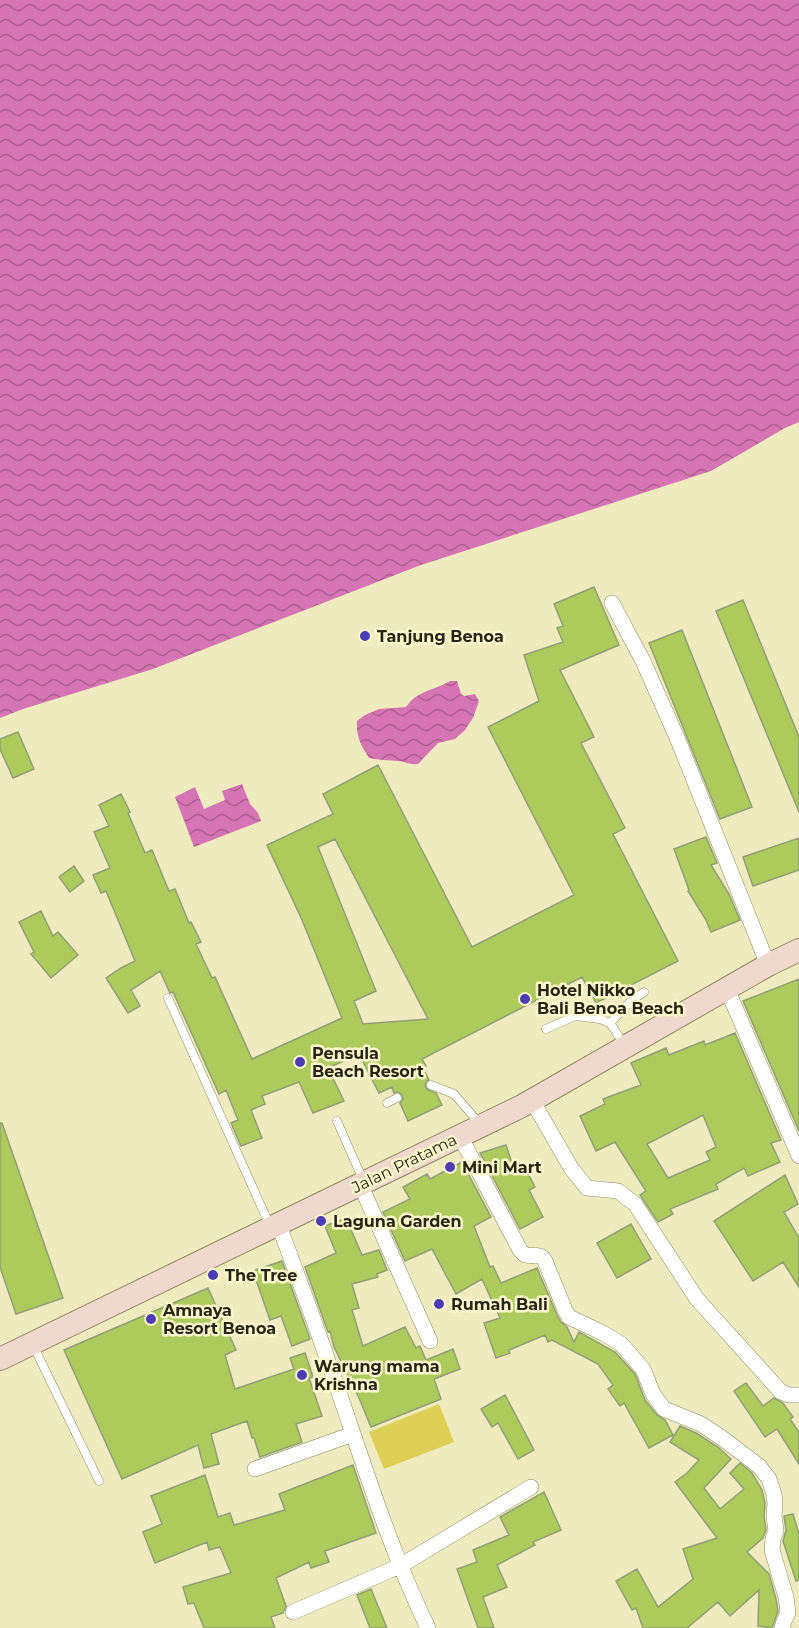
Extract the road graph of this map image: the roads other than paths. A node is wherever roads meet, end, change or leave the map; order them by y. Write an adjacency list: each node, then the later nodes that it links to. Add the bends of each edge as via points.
1 (612, 603): 3 (street, via 678,740)
2 (799, 950): 3 (street, Jalan Pratama)
3 (768, 965): 4 (street, Jalan Pratama)
4 (727, 989): 9 (street, Jalan Pratama); 17 (street)
5 (644, 992): 7 (lane)
6 (168, 998): 19 (lane)
7 (610, 1023): 8 (lane, via 575,1016); 9 (lane)
8 (546, 1029)
9 (626, 1047): 12 (street, Jalan Pratama)
10 (431, 1085): 15 (lane, via 454,1094)
11 (397, 1098): 13 (lane)
12 (532, 1100): 15 (street, Jalan Pratama); 23 (street, via 587,1188 618,1191 635,1204 697,1299 781,1392)
13 (387, 1103)
14 (337, 1121): 18 (lane)
15 (481, 1126): 16 (street, Jalan Pratama)
16 (460, 1136): 18 (street, Jalan Pratama); 31 (street, via 520,1250 545,1261 569,1317 621,1344 643,1369 653,1394 664,1408 708,1428 769,1479 775,1503 772,1550 788,1613)
17 (799, 1156)
18 (362, 1183): 19 (street, Jalan Pratama); 20 (street)
19 (274, 1225): 21 (street, Jalan Pratama); 24 (street, via 315,1320)
20 (430, 1341)
21 (32, 1344): 22 (street, Jalan Pratama); 26 (lane)
22 (0, 1359)
23 (799, 1395)
24 (353, 1434): 25 (street); 28 (street)
25 (255, 1469)
26 (99, 1481)
27 (531, 1487): 28 (street)
28 (400, 1566): 29 (street); 30 (street)
29 (293, 1612)
30 (428, 1628)
31 (782, 1628)

